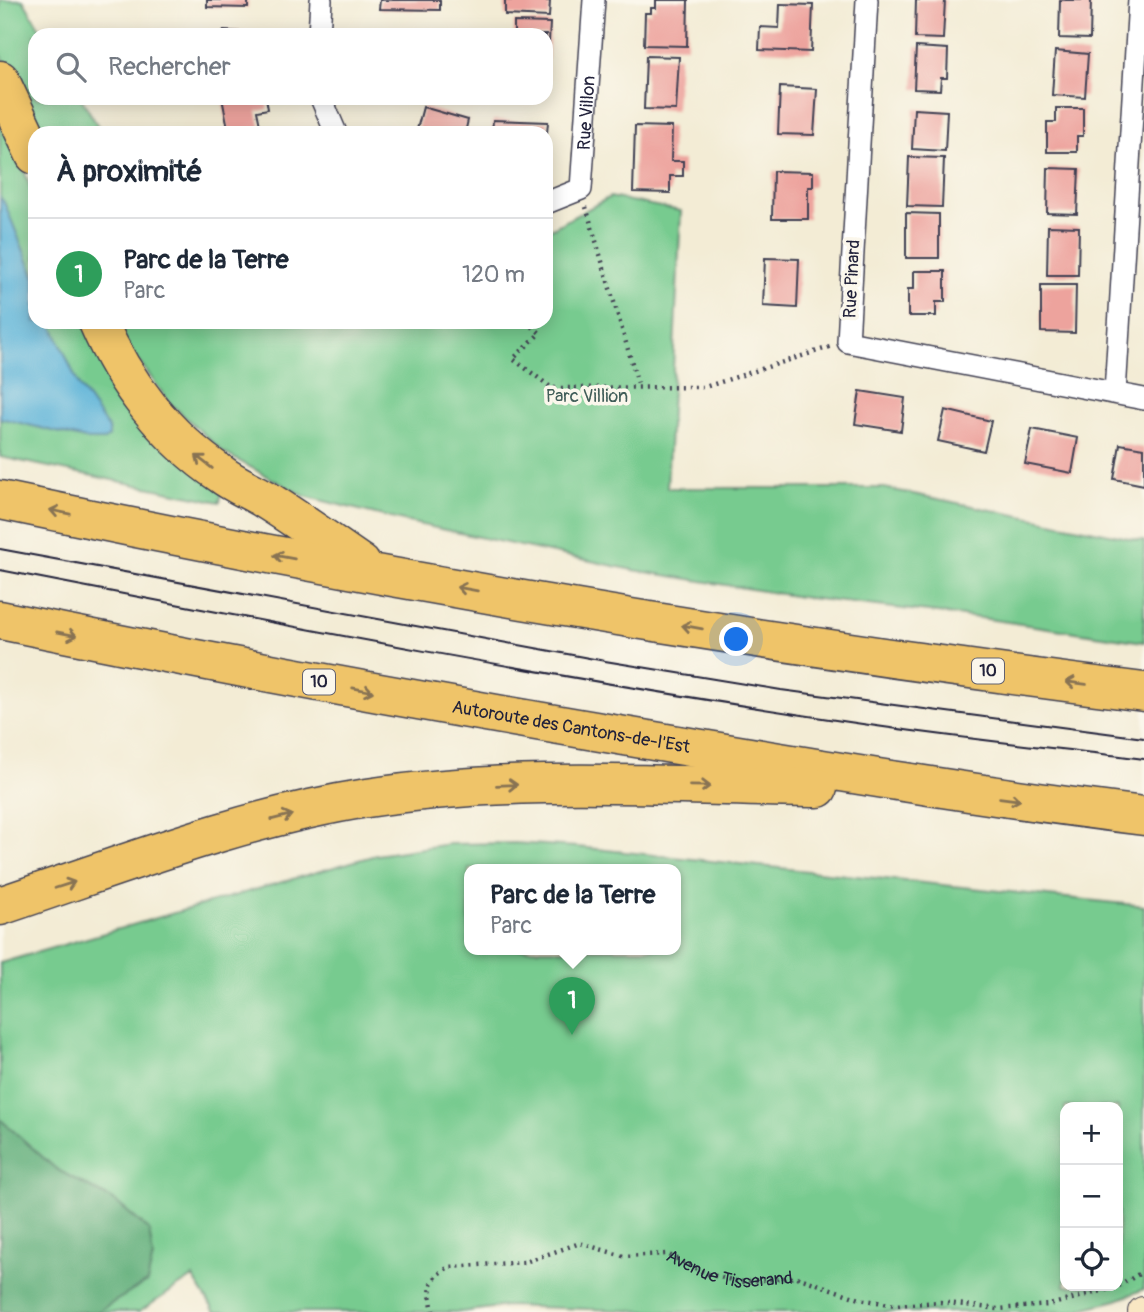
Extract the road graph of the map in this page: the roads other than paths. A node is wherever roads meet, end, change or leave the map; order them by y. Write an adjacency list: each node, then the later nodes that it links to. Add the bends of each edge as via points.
1 (321, 0): 5 (street)
2 (594, 0): 10 (street, Rue Villon, via 581,190)
3 (867, 0): 12 (street, Rue Pinard, via 848,341)
4 (1139, 0): 12 (street)
5 (319, 28)
6 (0, 80): 9 (highway)
7 (324, 105): 8 (street)
8 (333, 126)
9 (28, 140)
10 (553, 200)
11 (101, 329): 15 (highway, one-way to 11, via 191,451 144,401 121,369)
12 (1115, 393): 13 (street, Rue Pinard)
13 (1144, 399)
14 (0, 500): 15 (highway, 10, one-way to 14)
15 (375, 573): 17 (highway, 10, one-way to 15, via 729,633)
16 (0, 620): 18 (highway, Autoroute des Cantons-de-l'Est / 10, one-way to 18, via 455,707)
17 (1144, 692)
18 (942, 790): 19 (highway, Autoroute des Cantons-de-l'Est / 10, one-way to 19); 20 (highway, one-way to 18, via 219,834 380,796 532,784)
19 (1144, 816)
20 (0, 906)

